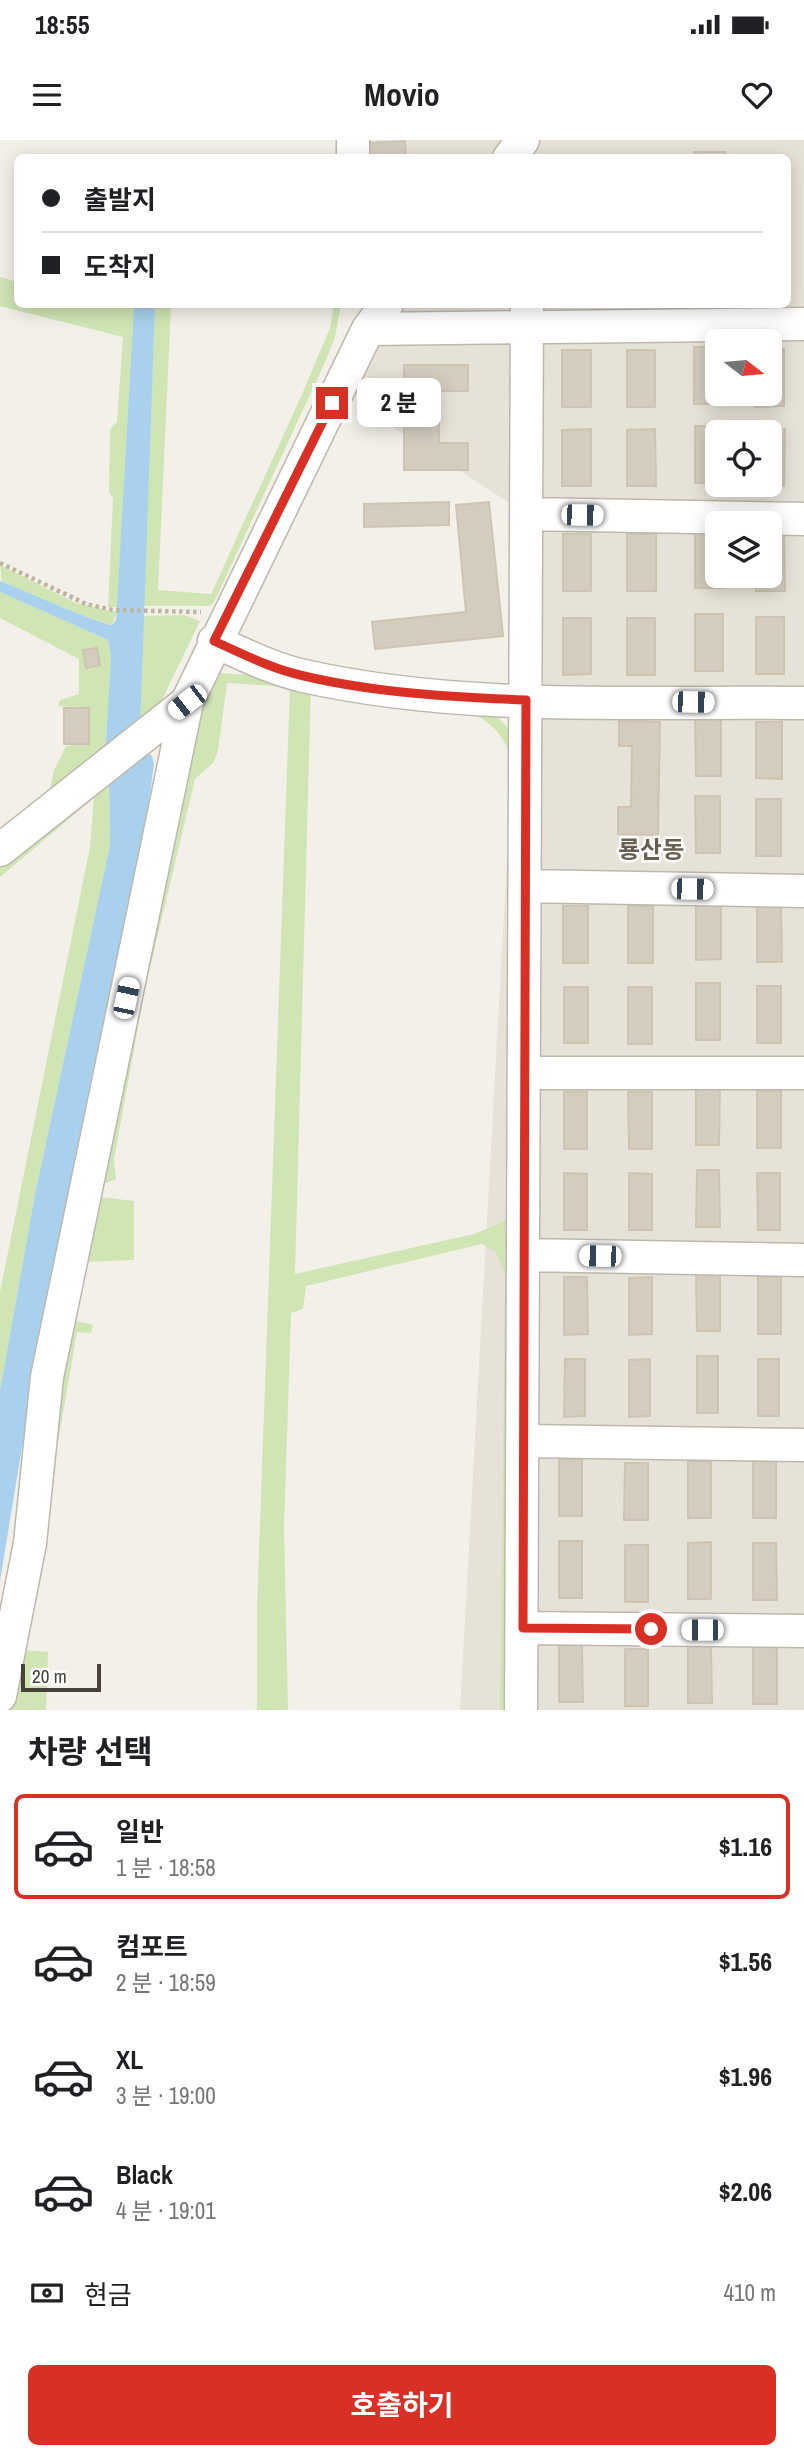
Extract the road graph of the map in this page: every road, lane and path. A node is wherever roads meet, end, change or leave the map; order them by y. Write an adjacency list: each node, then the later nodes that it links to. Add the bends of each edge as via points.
1 (525, 140): 2 (street)
2 (513, 154)
3 (374, 313): 4 (street); 9 (street)
4 (527, 316): 5 (street); 6 (street)
5 (804, 324)
6 (526, 514): 7 (street); 10 (street)
7 (804, 519)
8 (0, 563): 9 (path, via 86,604 113,610 202,612)
9 (219, 632): 10 (street, via 260,662 303,676 436,696); 11 (street)
10 (526, 700): 12 (street); 14 (street)
11 (187, 702): 13 (street); 24 (street, via 47,1377 31,1531)
12 (804, 703)
13 (0, 850)
14 (525, 886): 15 (street); 16 (street)
15 (804, 891)
16 (524, 1073): 17 (street); 18 (street)
17 (804, 1073)
18 (524, 1255): 19 (street); 20 (street)
19 (804, 1260)
20 (524, 1441): 21 (street); 22 (street)
21 (804, 1445)
22 (523, 1628): 23 (street); 25 (street)
23 (804, 1631)
24 (0, 1696)
25 (521, 1710)

